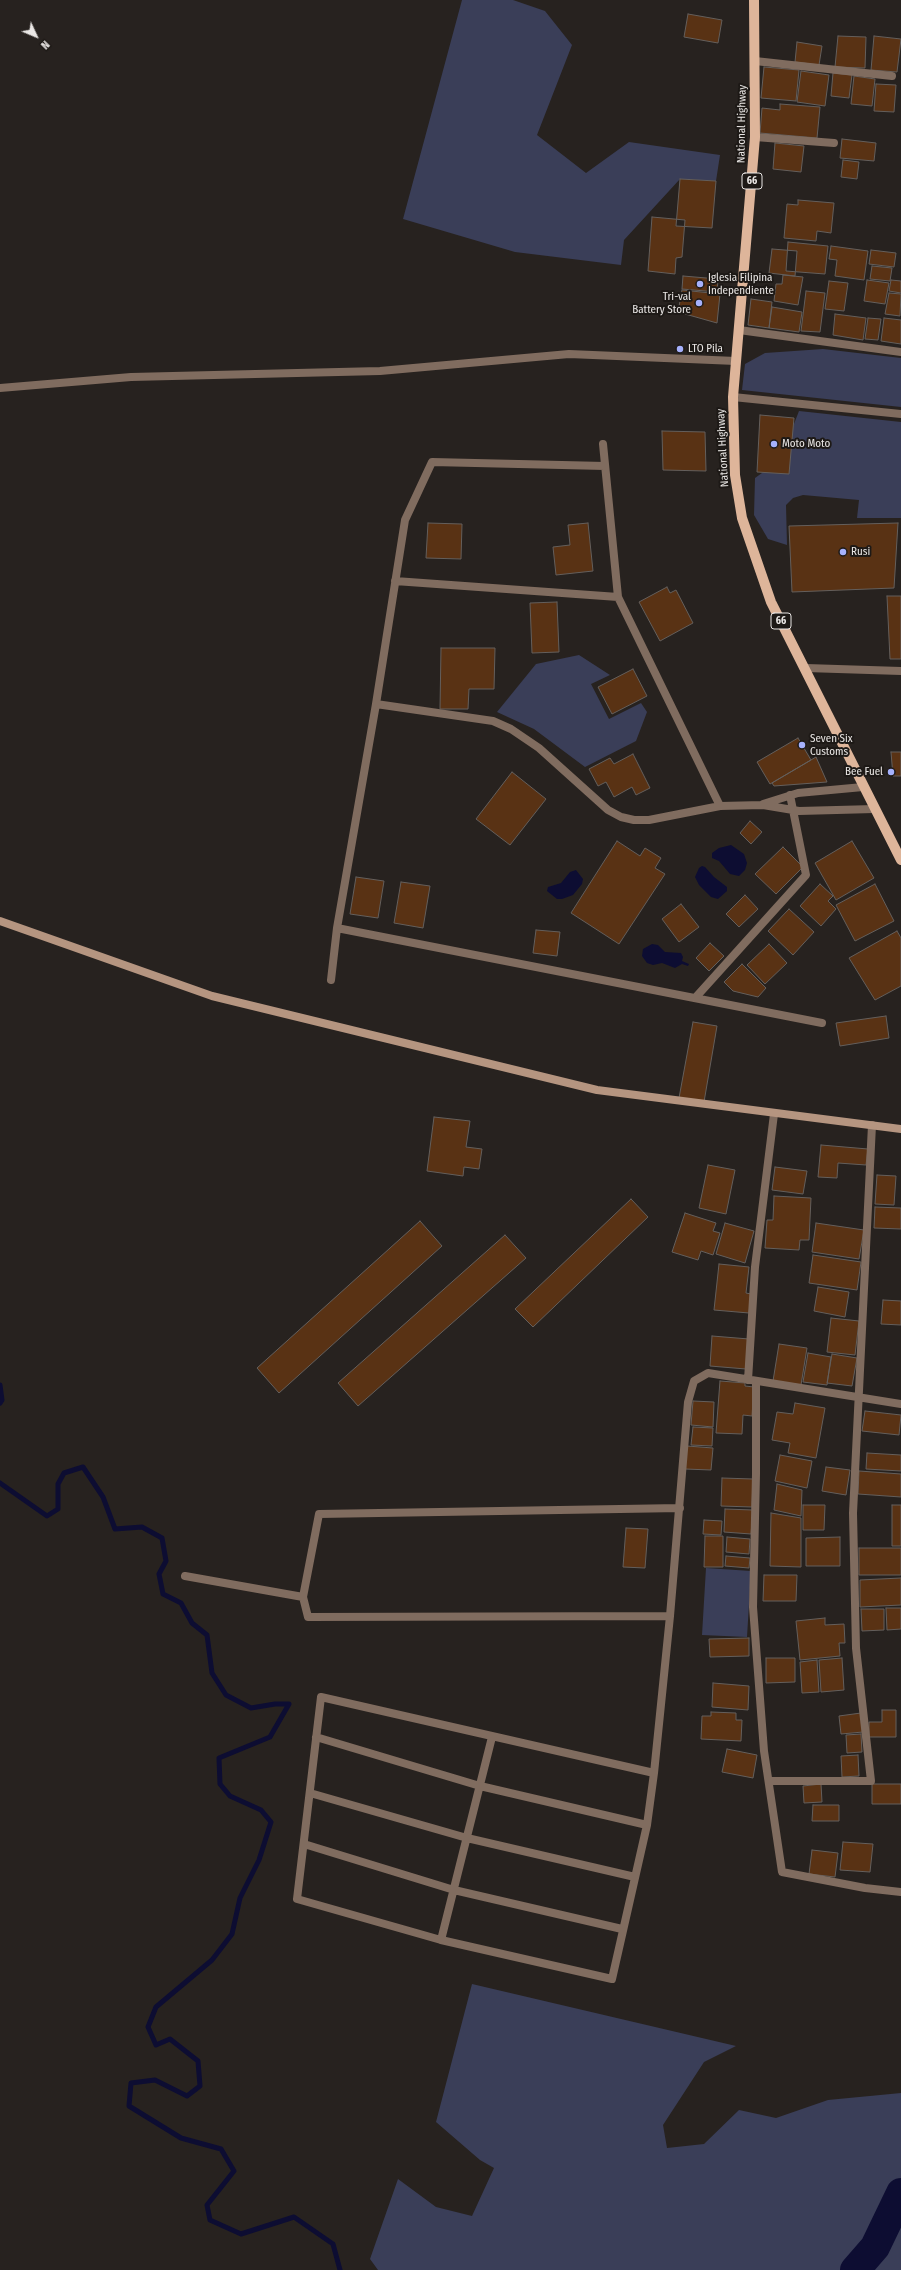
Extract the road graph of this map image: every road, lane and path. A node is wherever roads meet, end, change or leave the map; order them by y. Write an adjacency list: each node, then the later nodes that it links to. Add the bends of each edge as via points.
1 (754, 0): 2 (main road, National Highway / 66)
2 (754, 60): 3 (street); 4 (main road, National Highway / 66)
3 (892, 76)
4 (755, 137): 5 (street); 6 (main road, National Highway / 66)
5 (834, 143)
6 (739, 330): 7 (street); 8 (main road, National Highway / 66)
7 (901, 352)
8 (736, 361): 9 (street, via 569,354 380,371 131,377); 10 (main road, National Highway / 66)
9 (0, 388)
10 (733, 397): 11 (street); 16 (main road, National Highway / 66, via 735,475 742,518 771,602)
11 (901, 414)
12 (603, 444): 13 (street)
13 (605, 466): 14 (street, via 432,462 405,520); 15 (street)
14 (395, 581): 15 (street); 18 (street)
15 (618, 597): 22 (street)
16 (806, 668): 17 (street); 19 (main road, National Highway / 66)
17 (901, 671)
18 (376, 704): 22 (street, via 493,721 539,748 608,810 621,817 649,820); 27 (street)
19 (863, 787): 20 (street); 23 (main road, National Highway / 66)
20 (790, 795): 21 (street); 24 (street)
21 (763, 804): 22 (street); 24 (street)
22 (720, 806)
23 (874, 809): 24 (street); 25 (main road, National Highway / 66)
24 (791, 810): 29 (street, via 806,875)
25 (901, 860)
26 (0, 921): 31 (street, via 212,996 597,1090)
27 (337, 928): 28 (street); 29 (street)
28 (331, 980)
29 (696, 997): 30 (street)
30 (822, 1023)
31 (774, 1114): 32 (street); 34 (street, via 755,1266)
32 (872, 1125): 33 (street); 35 (street)
33 (901, 1129)
34 (752, 1381): 35 (street); 37 (street, via 708,1373 694,1381 688,1402); 44 (street, via 753,1608 764,1751)
35 (858, 1398): 36 (street); 44 (street, via 853,1513 856,1648 871,1781)
36 (901, 1404)
37 (680, 1508): 39 (street, via 319,1514); 40 (street)
38 (185, 1576): 39 (street)
39 (303, 1597): 40 (street, via 308,1617)
40 (670, 1616): 43 (street)
41 (492, 1737): 42 (street, via 320,1697); 43 (street); 45 (street)
42 (316, 1738): 45 (street); 46 (street)
43 (654, 1773): 47 (street)
44 (769, 1781): 52 (street, via 782,1872 865,1888)
45 (480, 1786): 47 (street); 48 (street)
46 (310, 1793): 48 (street); 49 (street)
47 (647, 1825): 50 (street)
48 (467, 1838): 50 (street); 51 (street)
49 (304, 1844): 51 (street); 54 (street, via 298,1899)
50 (635, 1877): 53 (street)
51 (454, 1890): 53 (street); 54 (street)
52 (901, 1892)
53 (622, 1929): 54 (street, via 612,1979)
54 (441, 1940)

